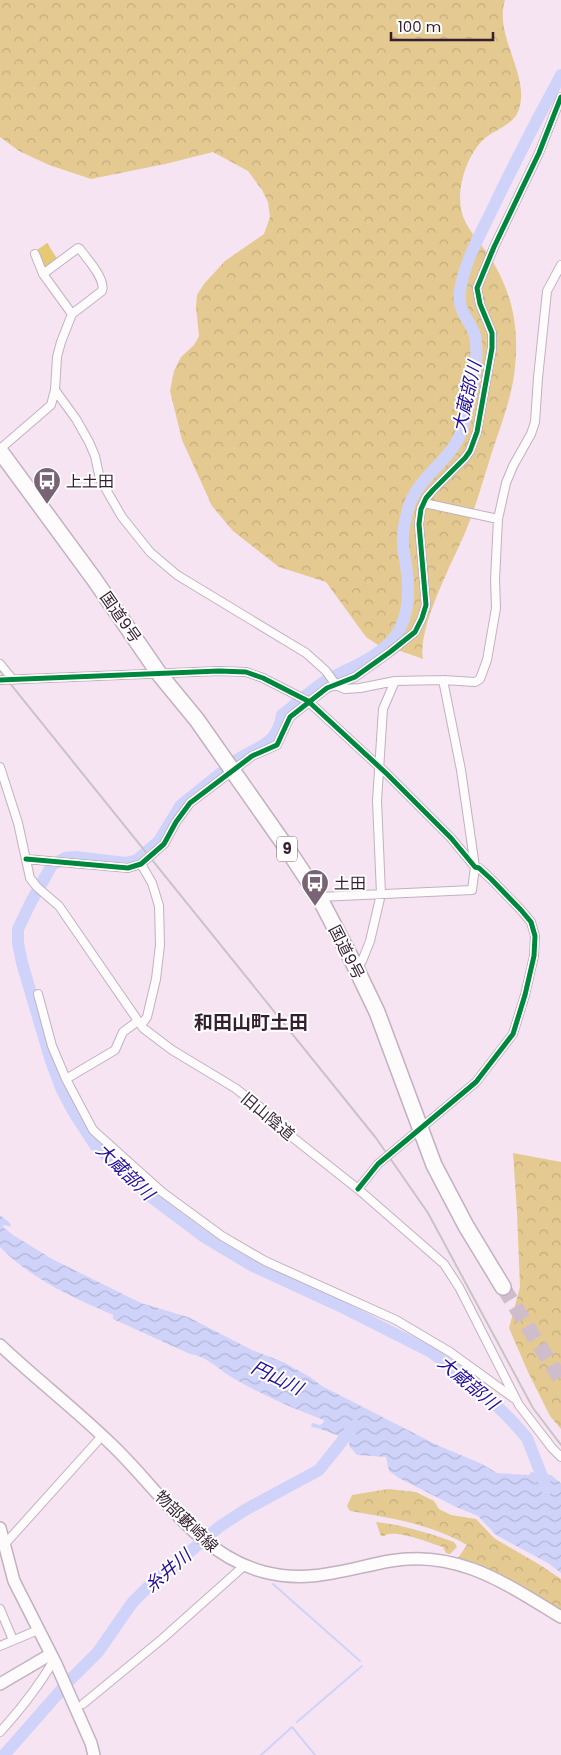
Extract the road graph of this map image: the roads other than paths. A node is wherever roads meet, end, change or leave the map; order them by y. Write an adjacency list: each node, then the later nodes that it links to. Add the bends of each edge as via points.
1 (561, 97): 8 (street, via 477,288 492,333 492,348 473,442 465,458)
2 (35, 254): 4 (street)
3 (561, 265): 9 (street, via 548,291 535,422 506,483)
4 (43, 274): 5 (street); 5 (street, via 78,248 84,255 103,288)
5 (72, 314): 6 (street, via 57,357)
6 (55, 390): 7 (street, via 51,405); 16 (street, via 89,442 100,479 122,517 150,552 177,575 306,654 326,671)
7 (0, 450): 11 (highway, 国道9号 / 9)
8 (424, 503): 9 (street); 16 (street, via 419,524 426,605 416,632 355,677)
9 (498, 519): 14 (street, via 494,580 496,608 487,660 480,679 475,682)
10 (0, 664): 13 (street)
11 (160, 675): 13 (street); 17 (street, via 246,672); 20 (highway, 国道9号 / 9, via 197,720)
12 (0, 680): 13 (street)
13 (13, 680)
14 (443, 680): 15 (street); 23 (street, via 461,770)
15 (395, 682): 16 (street, via 345,689); 19 (street, via 383,709)
16 (336, 685): 17 (street)
17 (308, 702): 19 (street); 20 (street, via 290,717 277,745 252,756)
18 (0, 767): 21 (street, 旧山陰道)
19 (380, 768): 23 (street, via 451,838); 24 (street, via 377,801)
20 (231, 771): 22 (street, via 190,803 164,844); 25 (highway, 国道9号 / 9)
21 (26, 859): 22 (street, via 128,868); 28 (street, 旧山陰道, via 30,878 59,906)
22 (141, 864): 28 (street, via 159,906 160,945 148,1016)
23 (475, 867): 24 (street, via 472,890); 30 (street, via 491,879 530,922 535,936 534,956 513,1034 476,1082)
24 (381, 894): 25 (street); 26 (street, via 370,941)
25 (319, 898): 26 (highway, 国道9号 / 9)
26 (357, 969): 30 (highway, 国道9号 / 9)
27 (38, 994): 29 (street, via 52,1046)
28 (139, 1023): 29 (street, via 123,1032 115,1050); 31 (street, 旧山陰道, via 172,1050 235,1088)
29 (66, 1080): 34 (street, via 93,1130 162,1192 222,1236 265,1261 396,1320 450,1352)
30 (420, 1130): 31 (street, via 378,1164); 32 (highway, 国道9号 / 9, via 447,1191)
31 (358, 1189): 34 (street, 旧山陰道, via 444,1264)
32 (503, 1287)
33 (0, 1346): 35 (main road, 物部藪崎線)
34 (516, 1400): 36 (street, 旧山陰道)
35 (102, 1436): 38 (street); 39 (main road, 物部藪崎線, via 193,1530 220,1553)
36 (561, 1457)
37 (0, 1528): 38 (main road)
38 (4, 1545): 42 (main road, via 14,1581)
39 (243, 1564): 41 (main road, 物部藪崎線, via 275,1574 307,1577 399,1560 445,1561 491,1575); 47 (street, via 162,1639)
40 (0, 1609): 43 (street)
41 (561, 1617)
42 (38, 1630): 43 (street); 45 (main road)
43 (14, 1640): 44 (street)
44 (0, 1646)
45 (53, 1659): 46 (main road); 48 (street, via 46,1673); 49 (main road, via 92,1743)
46 (0, 1684)
47 (83, 1704)
48 (0, 1732)
49 (94, 1755)

